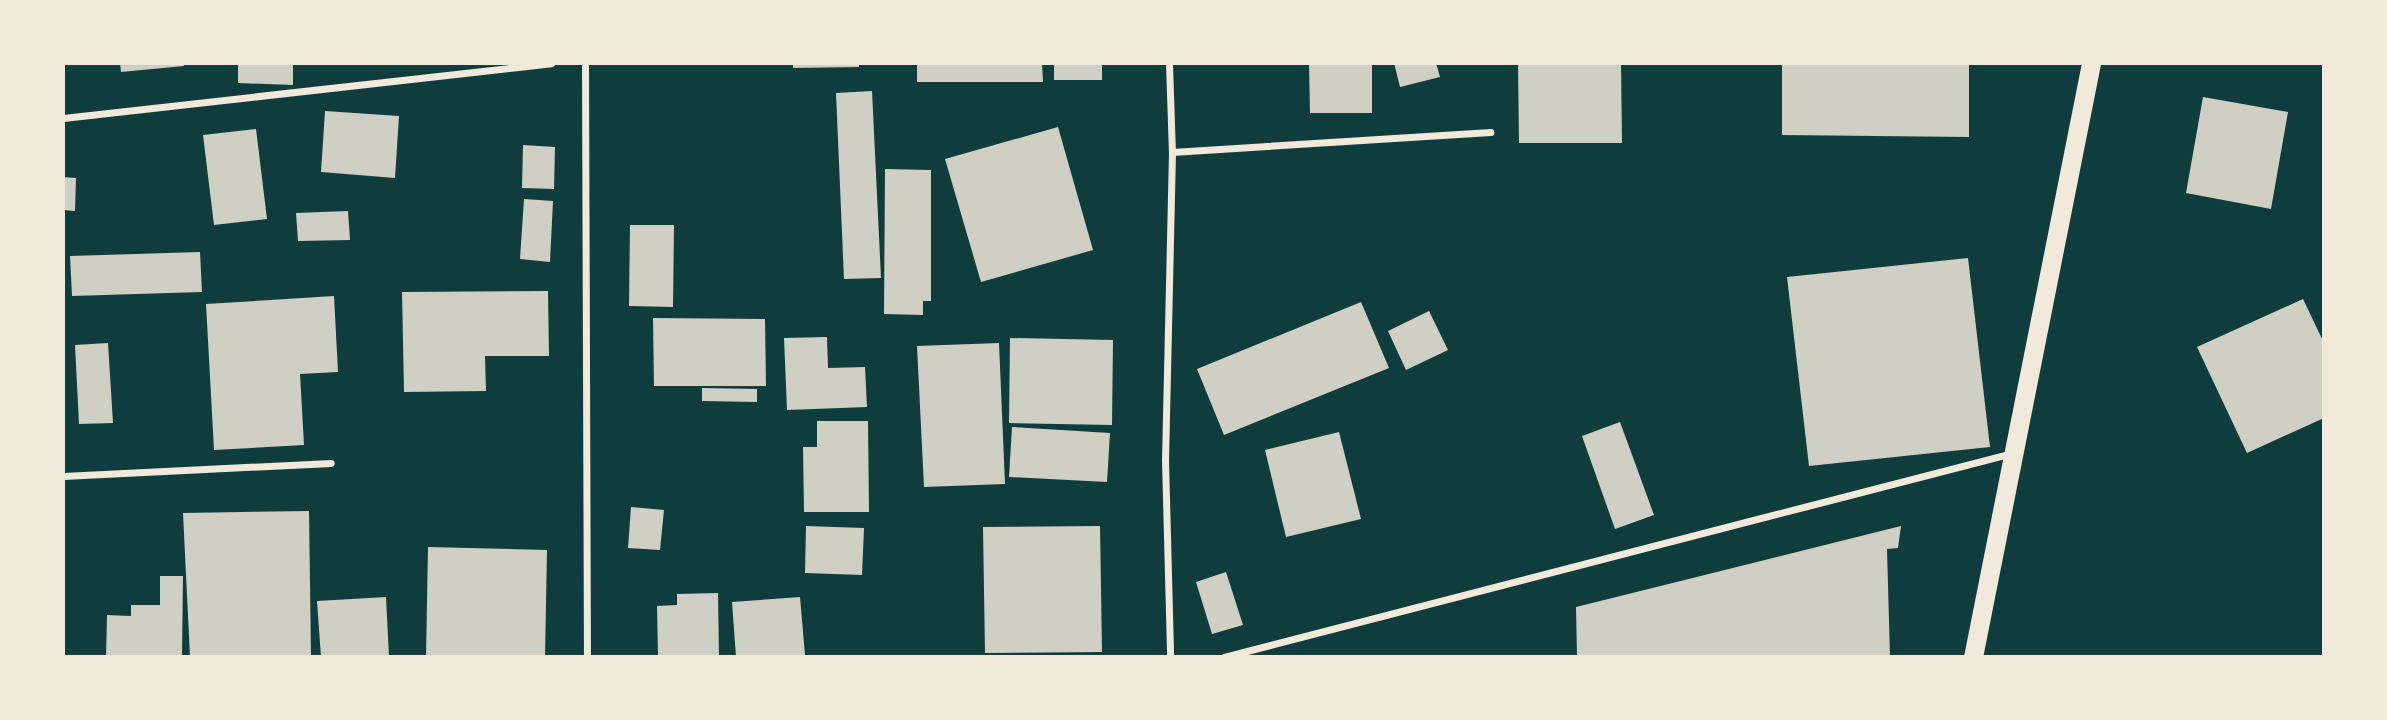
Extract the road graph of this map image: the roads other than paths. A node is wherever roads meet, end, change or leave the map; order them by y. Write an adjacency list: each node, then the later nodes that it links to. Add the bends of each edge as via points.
1 (551, 63): 5 (street)
2 (585, 63): 11 (street)
3 (1169, 63): 7 (street)
4 (2091, 63): 8 (highway)
5 (63, 118)
6 (1490, 132): 7 (street)
7 (1172, 152): 12 (street, via 1165,460)
8 (2016, 452): 13 (street); 14 (highway)
9 (331, 463): 10 (street)
10 (63, 476)
11 (587, 657)
12 (1170, 657)
13 (1224, 657)
14 (1973, 657)

